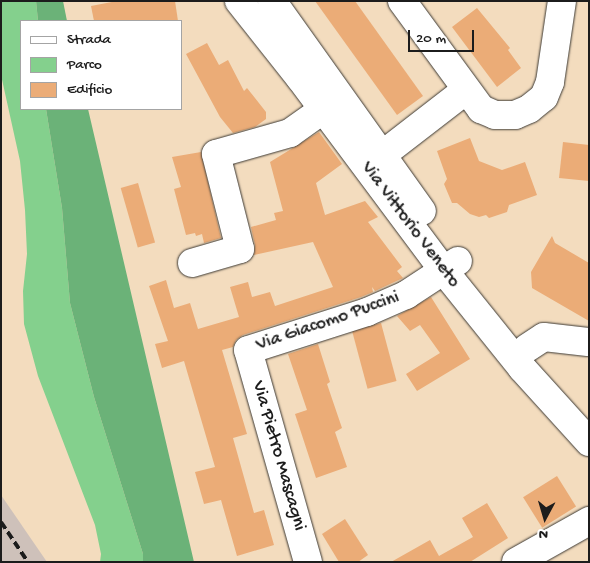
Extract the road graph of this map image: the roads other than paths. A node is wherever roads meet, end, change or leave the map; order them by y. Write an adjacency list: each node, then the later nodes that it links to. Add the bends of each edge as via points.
1 (239, 1): 6 (street, Via Vittorio Veneto)
2 (272, 1): 6 (street, Via Vittorio Veneto)
3 (402, 1): 5 (street)
4 (562, 1): 5 (street, via 550,82 544,96 529,109 515,115 495,115 481,109)
5 (466, 90): 7 (street)
6 (332, 103): 7 (street, Via Vittorio Veneto); 8 (street, via 290,133 216,154 240,249); 9 (street, Via Vittorio Veneto)
7 (382, 155): 9 (street, Via Vittorio Veneto)
8 (192, 263)
9 (451, 266): 11 (street, Via Vittorio Veneto); 12 (street, Via Giacomo Puccini, via 406,295 367,312); 14 (street, Via Vittorio Veneto, via 522,368)
10 (588, 342): 11 (street, via 544,337)
11 (527, 348): 13 (street, Via Vittorio Veneto)
12 (248, 350): 16 (street, Via Pietro Mascagni)
13 (589, 415)
14 (589, 442)
15 (589, 521): 17 (street)
16 (308, 562)
17 (516, 562)

